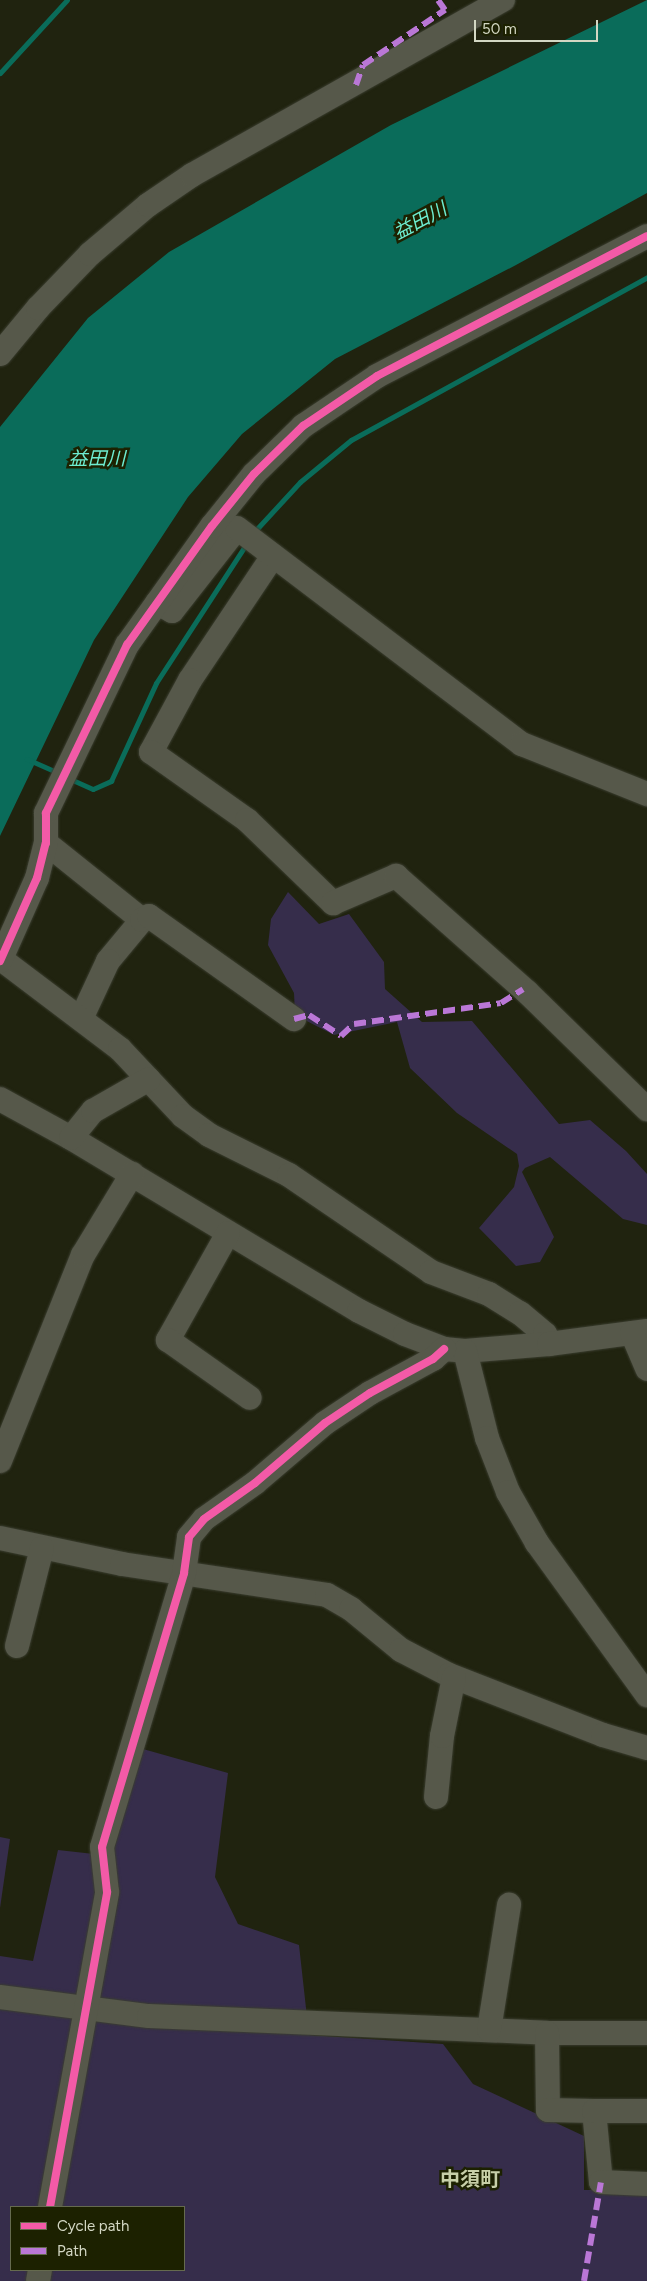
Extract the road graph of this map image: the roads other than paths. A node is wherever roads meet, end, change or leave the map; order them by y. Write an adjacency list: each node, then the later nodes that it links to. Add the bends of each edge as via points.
1 (503, 0): 3 (street, via 192,175 148,205 90,254)
2 (647, 236): 5 (street, via 377,376 303,426 254,474)
3 (0, 354)
4 (273, 556): 5 (street, via 237,528 172,611); 6 (street, via 522,744); 14 (street, via 190,680 151,752 247,820 333,903 396,876 527,992)
5 (157, 603): 7 (street, via 127,645 77,745 46,813)
6 (647, 794)
7 (46, 843): 8 (street); 9 (street, via 37,878)
8 (142, 920): 10 (street, via 108,961); 11 (street, via 149,916)
9 (0, 960): 10 (street)
10 (81, 1019): 12 (street, via 120,1049)
11 (294, 1019)
12 (149, 1079): 15 (street, via 93,1110); 19 (street, via 184,1116 209,1135 289,1175 431,1272 489,1294 520,1313 545,1334)
13 (0, 1099): 15 (street)
14 (647, 1109)
15 (71, 1138): 16 (street)
16 (132, 1174): 17 (street); 23 (street, via 83,1255)
17 (228, 1233): 20 (street, via 359,1311 405,1334); 22 (street, via 168,1340)
18 (640, 1332): 19 (street); 21 (street)
19 (549, 1344): 20 (street)
20 (454, 1350): 26 (street, via 370,1393 325,1423 255,1483 204,1518 189,1536); 29 (street, via 508,1492 537,1543)
21 (647, 1369)
22 (250, 1398)
23 (0, 1461)
24 (0, 1538): 25 (street)
25 (42, 1548): 26 (street); 27 (street)
26 (184, 1573): 28 (street, via 326,1595 351,1609 401,1650); 34 (street, via 102,1847 107,1892)
27 (16, 1646)
28 (454, 1677): 30 (street, via 603,1735); 31 (street, via 442,1736)
29 (647, 1695)
30 (647, 1748)
31 (436, 1797)
32 (509, 1905): 35 (street)
33 (0, 1997): 34 (street)
34 (84, 2007): 35 (street, via 149,2016); 41 (street)
35 (489, 2030): 36 (street)
36 (547, 2033): 37 (street); 38 (street, via 548,2110)
37 (647, 2033)
38 (594, 2111): 39 (street); 40 (street, via 601,2182)
39 (647, 2112)
40 (647, 2184)
41 (50, 2206)

